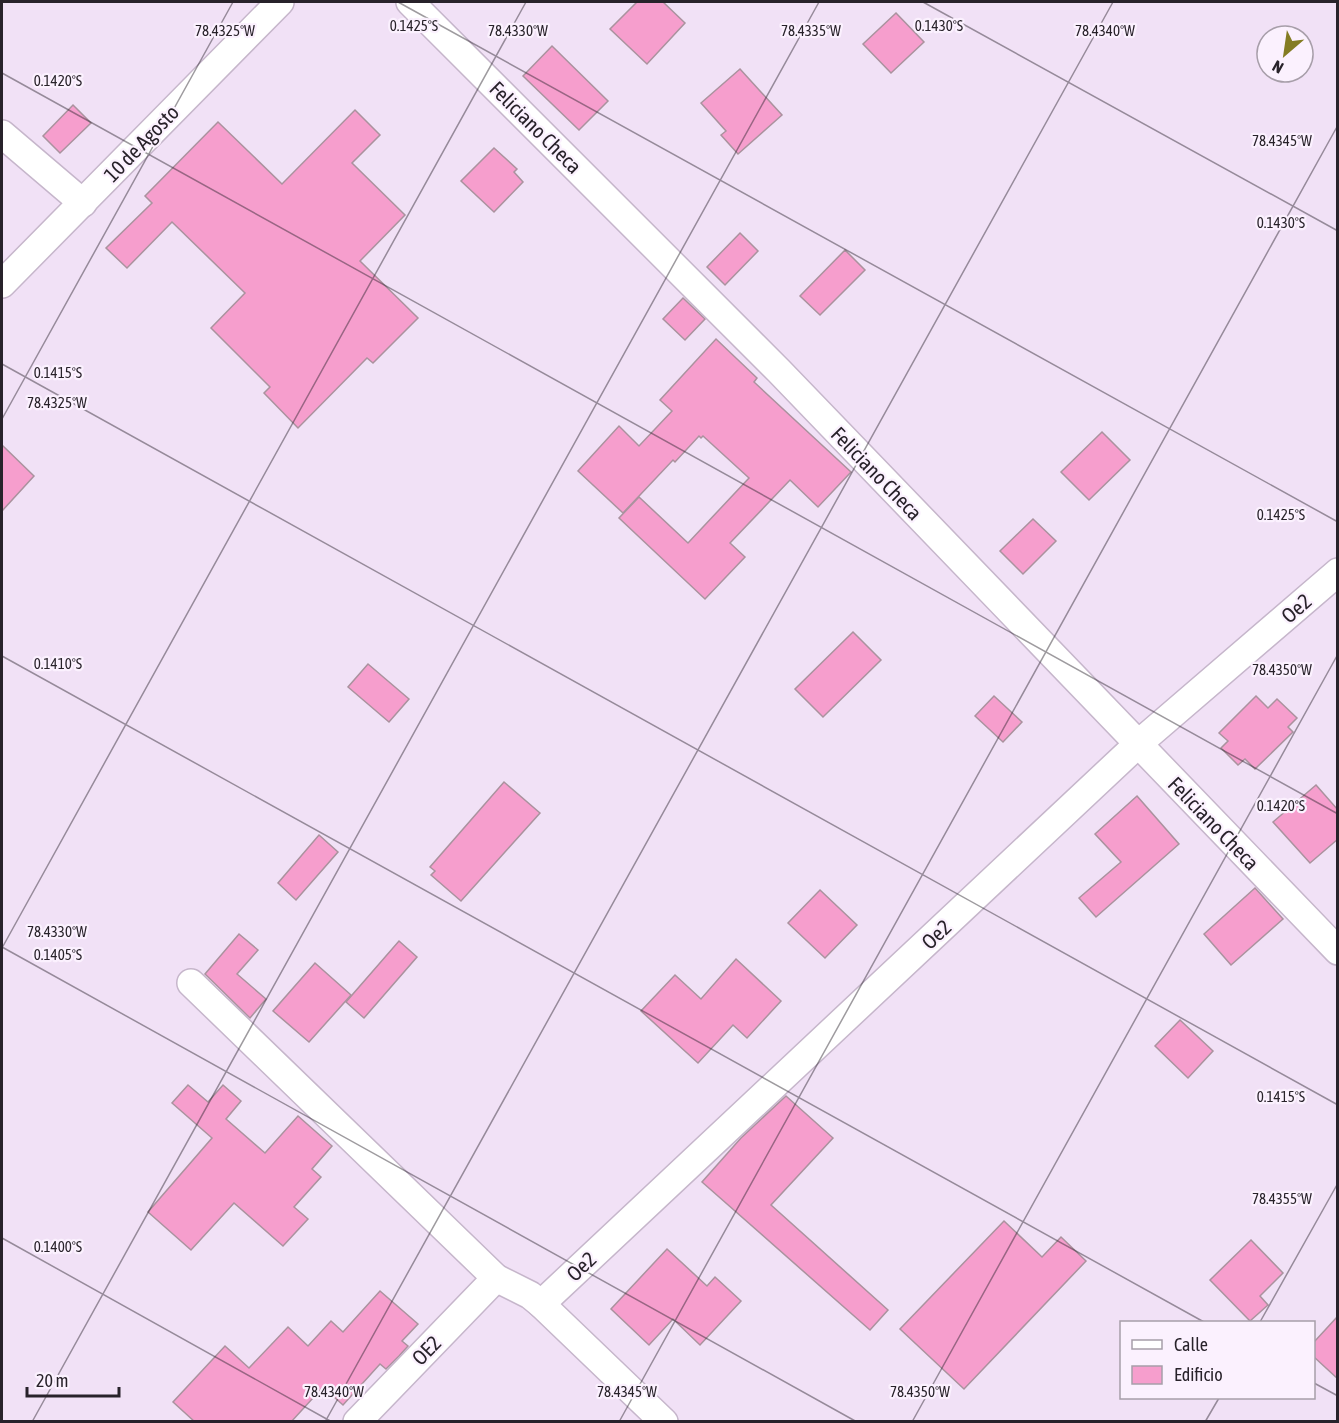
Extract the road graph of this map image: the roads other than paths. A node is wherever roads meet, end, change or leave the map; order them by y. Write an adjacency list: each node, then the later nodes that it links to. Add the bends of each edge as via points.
1 (280, 2): 4 (street, 10 de Agosto)
2 (410, 2): 7 (street, Feliciano Checa, via 779,371)
3 (2, 134): 4 (street)
4 (83, 203): 5 (street, 10 de Agosto)
5 (2, 284)
6 (1338, 572): 7 (street, Oe2)
7 (1138, 744): 8 (street, Feliciano Checa); 11 (street, Oe2)
8 (1338, 951)
9 (191, 983): 10 (street)
10 (496, 1278): 11 (street); 12 (street, OE2)
11 (541, 1304): 13 (street)
12 (357, 1422)
13 (664, 1422)

